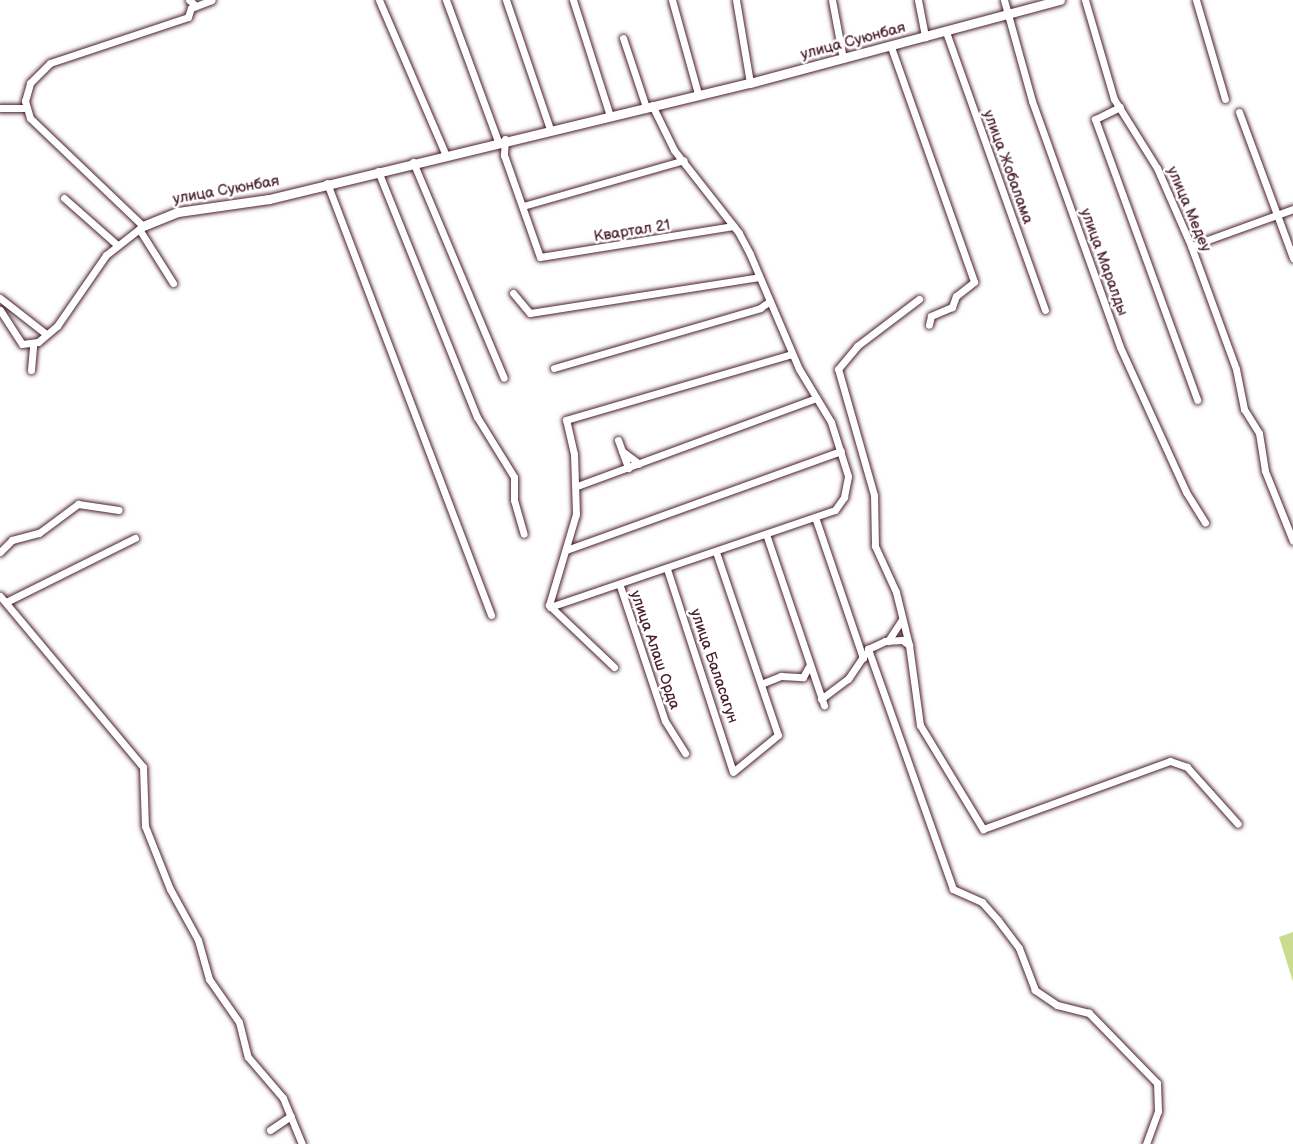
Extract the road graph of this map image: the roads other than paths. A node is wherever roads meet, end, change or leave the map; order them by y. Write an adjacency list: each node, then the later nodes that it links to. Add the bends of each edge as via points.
1 (189, 0): 15 (street)
2 (212, 0): 15 (street)
3 (379, 0): 33 (street)
4 (446, 0): 32 (street)
5 (506, 0): 31 (street)
6 (573, 0): 30 (street)
7 (672, 0): 23 (street)
8 (736, 0): 22 (street)
9 (832, 0): 21 (street)
10 (918, 0): 18 (street)
11 (1004, 0): 16 (street, улица Маралды)
12 (1059, 0): 16 (street, улица Суюнбая)
13 (1086, 0): 26 (street, улица Медеу)
14 (1196, 0): 24 (street)
15 (196, 6): 28 (street, via 188,16 50,63 30,82)
16 (1007, 15): 17 (street, улица Суюнбая); 72 (street, улица Маралды, via 1032,101 1120,347 1186,492)
17 (946, 32): 18 (street, улица Суюнбая); 54 (street, улица Жобалама)
18 (925, 37): 20 (street, улица Суюнбая)
19 (623, 38): 25 (street)
20 (891, 47): 21 (street, улица Суюнбая); 55 (street, via 974,282 956,296 952,307 931,316)
21 (843, 59): 22 (street, улица Суюнбая)
22 (750, 83): 23 (street, улица Суюнбая)
23 (698, 94): 25 (street, улица Суюнбая)
24 (1225, 99)
25 (649, 106): 30 (street, улица Суюнбая); 34 (street)
26 (1120, 107): 45 (street, улица Медеу, via 1157,168); 63 (street, via 1095,119)
27 (0, 108): 28 (street)
28 (25, 108): 43 (street, via 41,129)
29 (1239, 112): 41 (street)
30 (610, 116): 31 (street, улица Суюнбая)
31 (550, 129): 32 (street, улица Суюнбая)
32 (502, 140): 33 (street, улица Суюнбая); 39 (street)
33 (445, 153): 35 (street, улица Суюнбая)
34 (684, 160): 39 (street); 42 (street)
35 (413, 162): 36 (street, улица Суюнбая); 61 (street)
36 (378, 171): 37 (street, улица Суюнбая); 73 (street, via 477,417 514,477 514,500)
37 (327, 183): 43 (street, улица Суюнбая, via 259,201 178,212); 85 (street)
38 (64, 198): 44 (street)
39 (523, 206): 42 (street, Квартал 21, via 537,252 549,258)
40 (1293, 209): 41 (street)
41 (1278, 215): 45 (street); 46 (street)
42 (734, 226): 47 (street)
43 (141, 228): 44 (street, улица Суюнбая); 48 (street)
44 (116, 244): 56 (street, улица Суюнбая, via 57,326)
45 (1191, 246): 76 (street, улица Медеу, via 1236,369 1244,409 1258,433 1264,471)
46 (1293, 258)
47 (759, 277): 49 (street, via 530,313); 52 (street)
48 (173, 283)
49 (513, 293)
50 (0, 298): 56 (street)
51 (919, 299): 86 (street, via 857,346 838,369 874,495 875,546 896,592)
52 (770, 301): 58 (street); 59 (street, via 760,308)
53 (0, 310): 57 (street, via 22,344)
54 (1045, 310)
55 (928, 325)
56 (46, 333): 57 (street)
57 (33, 345): 60 (street)
58 (792, 354): 62 (street); 69 (street, via 568,418)
59 (554, 368)
60 (31, 369)
61 (504, 378)
62 (816, 398): 66 (street, via 831,422); 67 (street)
63 (1197, 400)
64 (618, 440): 65 (street)
65 (622, 451): 67 (street); 68 (street)
66 (841, 451): 71 (street, via 848,476 842,505); 77 (street)
67 (639, 464): 68 (street)
68 (628, 468): 69 (street)
69 (577, 486): 77 (street, via 576,514)
70 (119, 510): 78 (street, via 78,504 39,533 12,540)
71 (815, 517): 74 (street); 90 (street)
72 (1205, 522)
73 (524, 534)
74 (766, 534): 79 (street); 91 (street)
75 (135, 538): 83 (street)
76 (1293, 541)
77 (566, 550): 84 (street)
78 (0, 552)
79 (716, 552): 80 (street); 93 (street)
80 (667, 569): 81 (street); 93 (street, улица Баласагун, via 733,772 778,735)
81 (620, 586): 84 (street); 94 (street, улица Алаш Орда, via 665,721)
82 (0, 596): 83 (street)
83 (6, 602): 96 (street, via 143,766 145,826 170,889 198,940 209,979 239,1022 248,1057 272,1083)
84 (550, 607): 92 (street)
85 (491, 615)
86 (902, 620): 87 (street); 88 (street)
87 (888, 641): 88 (street); 89 (street)
88 (909, 645): 95 (street, via 920,725 983,829 1170,761 1187,767)
89 (868, 649): 90 (street); 99 (street, via 953,889 982,902 998,920 1019,948 1035,990 1057,1005 1089,1013 1157,1083 1158,1111)
90 (863, 658): 91 (street, via 848,679 823,702)
91 (810, 664): 93 (street, via 803,677 781,676)
92 (614, 667)
93 (761, 684)
94 (685, 753)
95 (1238, 824)
96 (291, 1116): 97 (street); 98 (street)
97 (270, 1130)
98 (302, 1144)
99 (1146, 1144)

